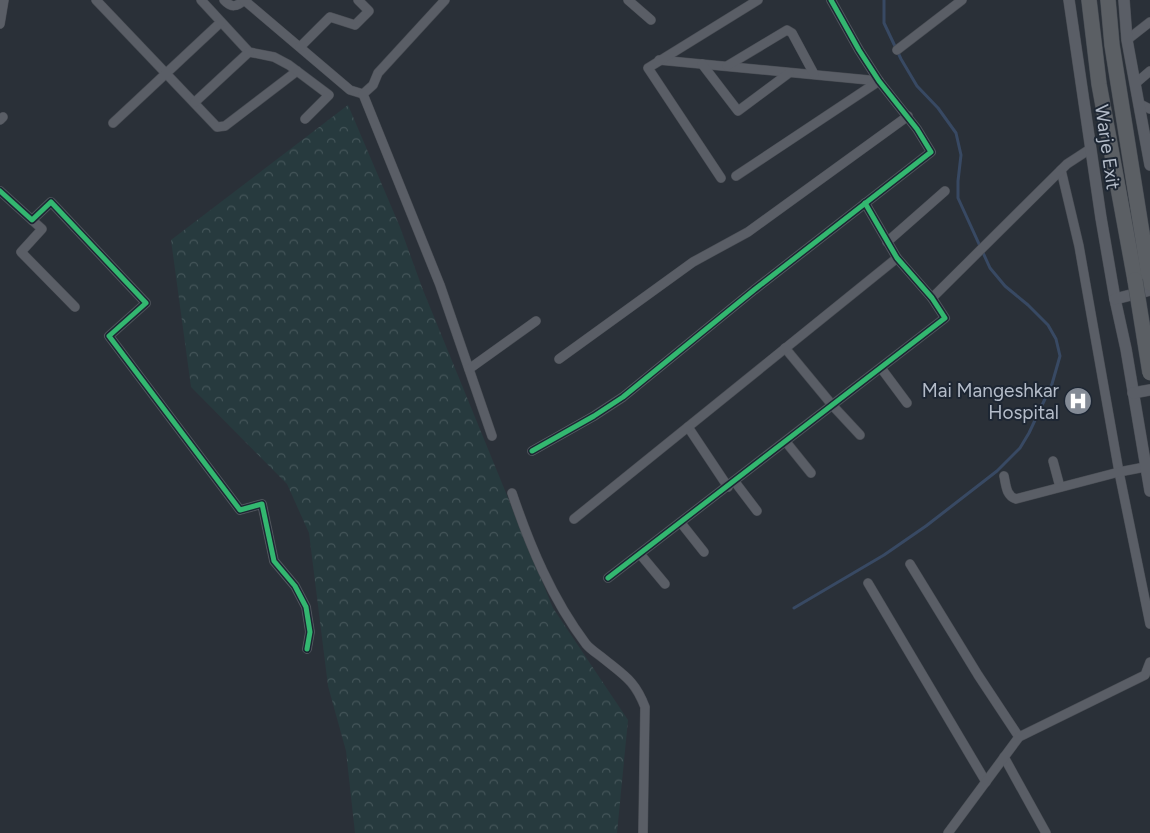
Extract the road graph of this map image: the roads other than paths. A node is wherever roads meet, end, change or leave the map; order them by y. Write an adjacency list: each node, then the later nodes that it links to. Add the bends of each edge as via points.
1 (4, 0): 19 (street)
2 (201, 0): 17 (street)
3 (224, 0): 4 (street, via 233,6)
4 (244, 0): 21 (street)
5 (358, 0): 21 (street, via 369,10 355,25 330,17)
6 (445, 0): 34 (street, via 378,73 373,85)
7 (628, 0): 16 (street)
8 (758, 0): 24 (street)
9 (831, 0): 32 (street)
10 (962, 0): 22 (street)
11 (1069, 0): 40 (street, Warje Exit)
12 (1089, 0): 51 (highway, via 1099,84)
13 (1108, 0): 51 (highway)
14 (1124, 0): 20 (street, Warje Exit)
15 (97, 1): 30 (street)
16 (651, 20)
17 (221, 22): 23 (street); 30 (street)
18 (1150, 22): 20 (street)
19 (0, 24)
20 (1127, 40): 33 (street, Warje Exit)
21 (300, 47): 34 (street, via 350,90)
22 (898, 50)
23 (249, 52): 27 (street, via 274,57); 35 (street)
24 (659, 60): 25 (street); 44 (street, via 648,68)
25 (702, 64): 26 (street); 29 (street, via 738,110)
26 (727, 66): 29 (street); 31 (street, via 787,30 792,33)
27 (297, 71): 35 (street, via 226,126 217,127); 38 (street, via 329,95)
28 (1150, 71): 33 (street)
29 (789, 72): 31 (street)
30 (167, 73): 35 (street); 39 (street)
31 (814, 74): 32 (street)
32 (880, 81): 37 (street); 43 (street)
33 (1136, 83): 36 (street, Warje Exit)
34 (363, 94): 63 (street, via 440,284)
35 (195, 102)
36 (1145, 106): 41 (street, Warje Exit)
37 (908, 116): 47 (street, via 931,152); 61 (street, via 748,232 693,262)
38 (305, 119)
39 (113, 123)
40 (1090, 149): 42 (street); 53 (street, Warje Exit)
41 (1150, 165)
42 (1061, 170): 52 (street); 76 (street, via 1079,246)
43 (736, 176)
44 (721, 178)
45 (0, 191): 48 (street)
46 (945, 191): 49 (street)
47 (864, 203): 49 (street); 73 (street, via 623,397)
48 (32, 220): 54 (street, via 42,230 21,252); 93 (street, via 51,202 146,303 109,336 240,510 262,504 274,561 295,586 306,607 310,632)
49 (887, 242): 50 (street)
50 (897, 258): 52 (street); 59 (street)
51 (1146, 283): 53 (street); 64 (highway, bridge)
52 (932, 298): 62 (street, via 945,318)
53 (1115, 299): 57 (street, Warje Exit)
54 (75, 307)
55 (536, 321): 63 (street)
56 (1150, 329): 57 (street)
57 (1123, 336): 60 (street, Warje Exit)
58 (1150, 343): 60 (street)
59 (785, 348): 68 (street); 69 (street)
60 (1126, 349): 66 (street, Warje Exit)
61 (559, 359)
62 (881, 368): 67 (street); 68 (street)
63 (469, 369): 71 (street)
64 (1150, 373)
65 (1150, 390): 66 (street)
66 (1133, 392): 75 (street, Warje Exit)
67 (907, 403)
68 (833, 406): 70 (street); 72 (street)
69 (688, 427): 79 (street); 84 (street)
70 (860, 435)
71 (492, 436)
72 (786, 442): 77 (street); 79 (street)
73 (532, 451)
74 (1053, 461): 80 (street)
75 (1145, 467): 76 (street); 81 (street, Warje Exit)
76 (1119, 472): 80 (street); 92 (street)
77 (811, 473)
78 (1004, 476): 80 (street, via 1008,494 1016,499)
79 (732, 484): 83 (street); 85 (street)
80 (1060, 487)
81 (1150, 491)
82 (512, 493): 98 (street, via 534,552 560,604 588,646 639,691 645,707)
83 (757, 511)
84 (574, 519)
85 (681, 523): 86 (street); 87 (street)
86 (704, 552)
87 (640, 554): 89 (street); 91 (street)
88 (910, 564): 95 (street)
89 (608, 578)
90 (868, 583): 97 (street)
91 (665, 584)
92 (1150, 624)
93 (307, 649)
94 (1150, 662): 95 (street, via 1144,675)
95 (1019, 737): 96 (street)
96 (1004, 757): 97 (street); 100 (street)
97 (986, 782): 99 (street)
98 (643, 833)
99 (948, 833)
100 (1046, 833)

